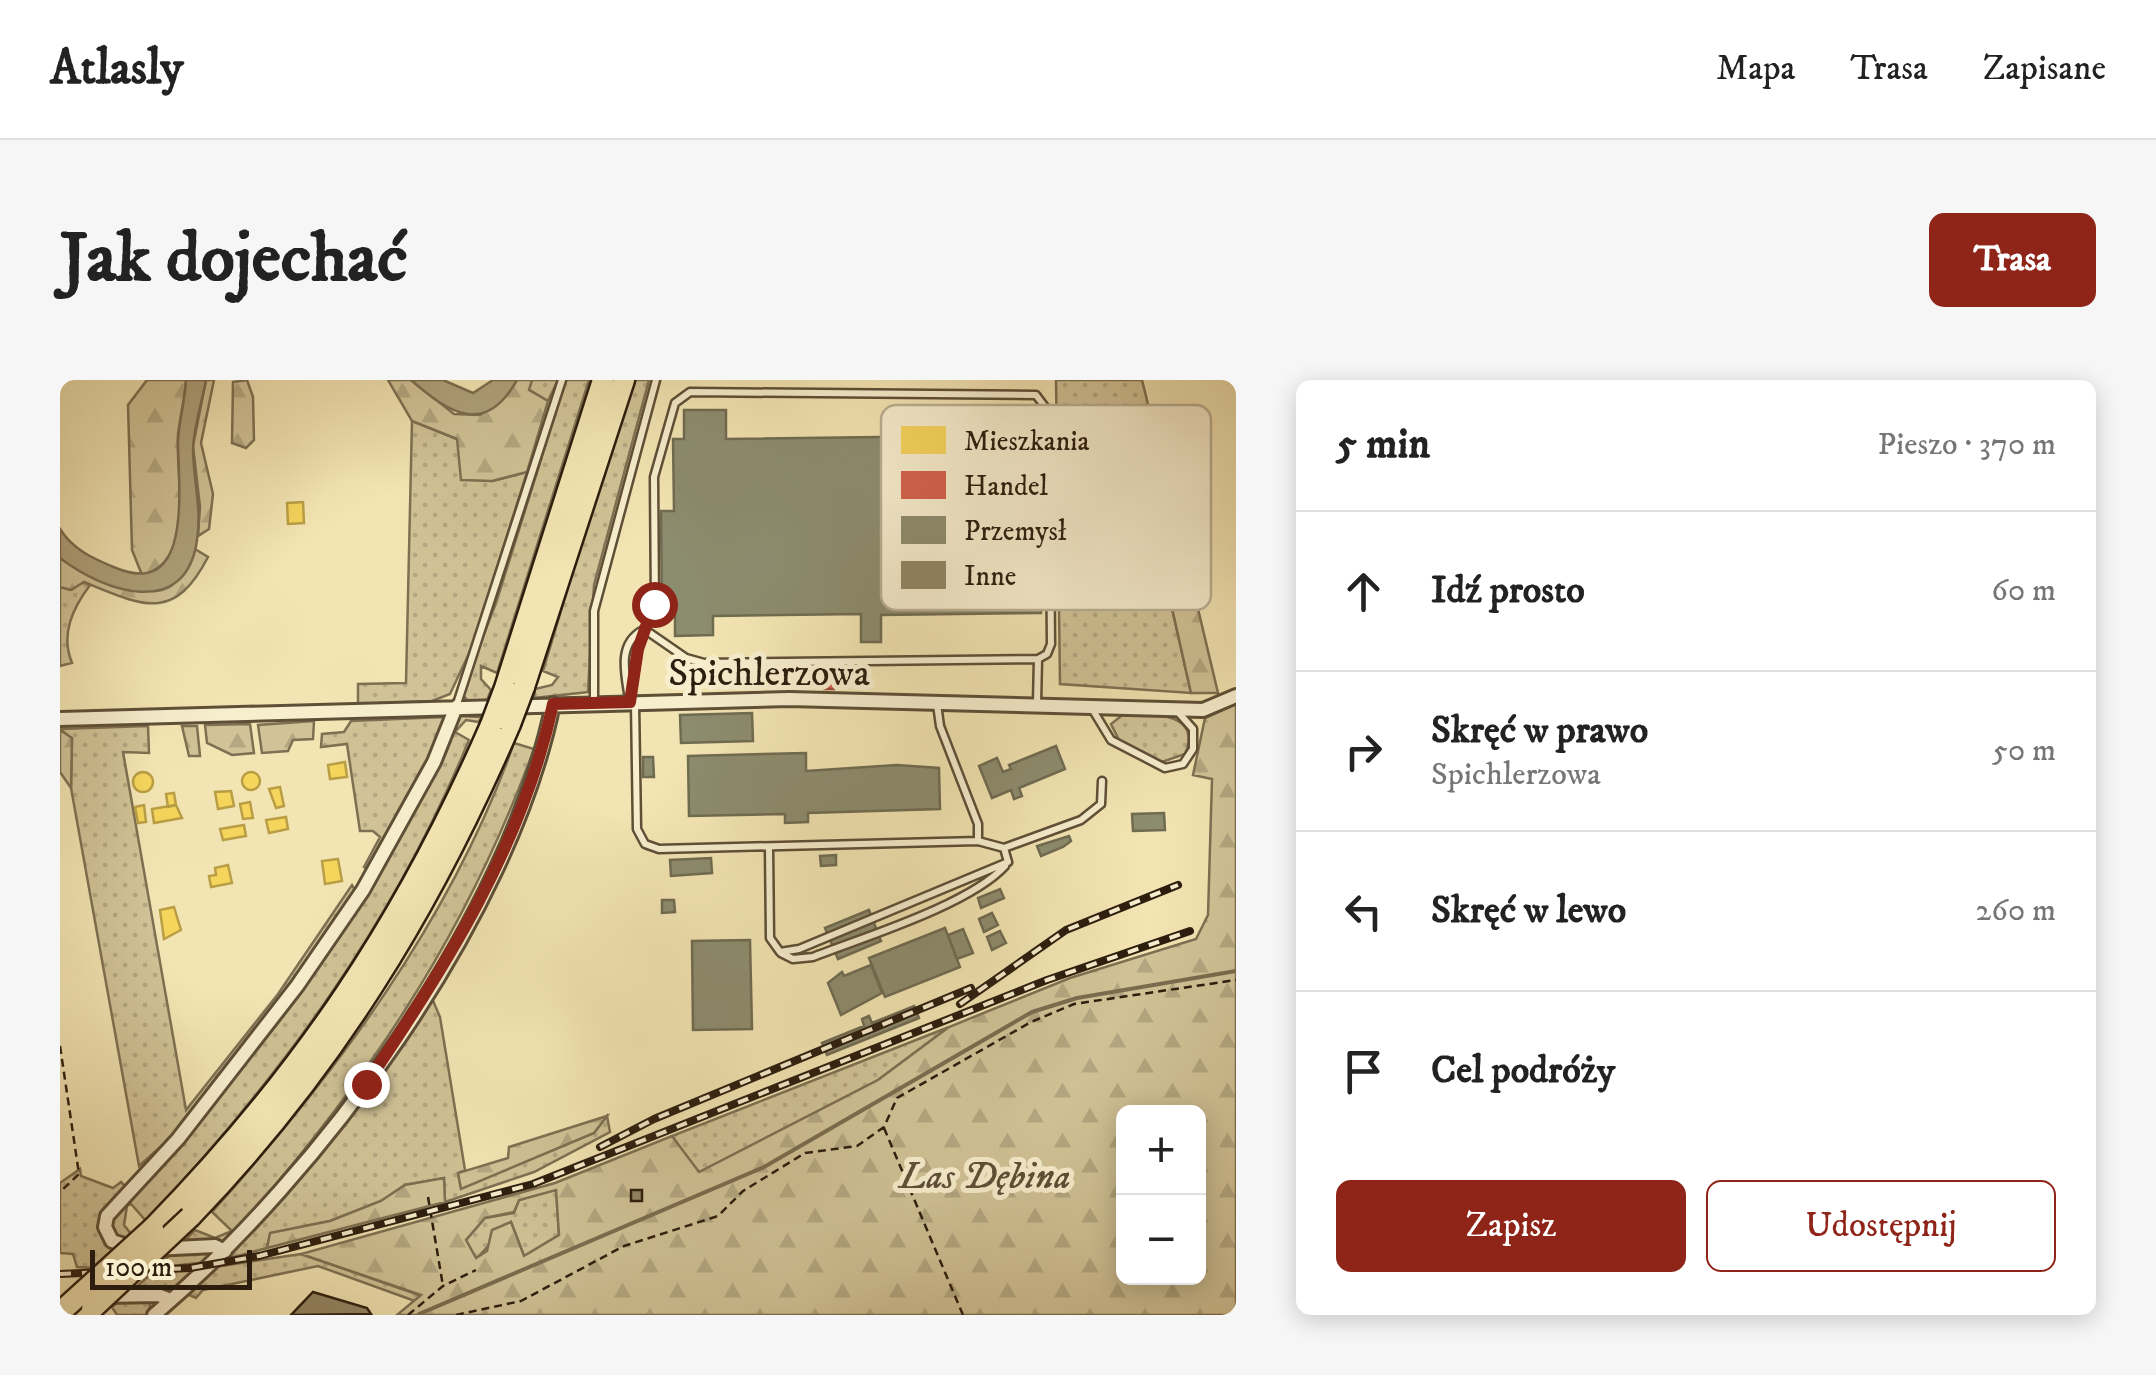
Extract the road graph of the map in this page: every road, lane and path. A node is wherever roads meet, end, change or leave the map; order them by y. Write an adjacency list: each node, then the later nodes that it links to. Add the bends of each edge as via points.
1 (562, 380): 17 (lane)
2 (603, 380): 9 (main road)
3 (624, 380): 9 (main road)
4 (656, 380): 13 (lane, via 594,610)
5 (1044, 405): 7 (lane, via 1030,392 683,394 674,403 654,477 654,604)
6 (1050, 610): 8 (lane, via 1050,644)
7 (644, 629): 8 (lane, via 686,658 704,662); 11 (lane)
8 (1038, 659): 15 (lane)
9 (515, 688): 20 (main road, bridge)
10 (1236, 696): 18 (street, Spichlerzowa, via 1203,710)
11 (632, 702): 12 (street, Spichlerzowa); 13 (street, Spichlerzowa); 23 (lane, via 637,829 645,844)
12 (937, 702): 15 (street, Spichlerzowa); 22 (lane)
13 (594, 703): 14 (street, Spichlerzowa)
14 (553, 704): 17 (street, Spichlerzowa); 32 (street, via 511,830 452,952 312,1157)
15 (1038, 704): 16 (street, Spichlerzowa)
16 (1090, 706): 18 (street, Spichlerzowa); 18 (lane, via 1110,740 1164,768 1183,764 1195,740)
17 (456, 707): 19 (street, Spichlerzowa); 32 (street, via 363,890 178,1139 107,1216 108,1235 120,1247)
18 (1175, 710)
19 (60, 719)
20 (501, 724): 36 (main road, bridge, via 346,999 253,1120); 36 (main road, bridge, via 442,875 362,1006 287,1109 190,1217)
21 (1102, 781): 24 (lane, via 1101,804 1081,820)
22 (978, 841): 23 (lane); 24 (lane)
23 (768, 847): 26 (lane, via 770,938)
24 (1004, 848): 25 (lane)
25 (1008, 862): 26 (lane); 26 (lane, via 957,898 813,958)
26 (780, 952)
27 (1236, 980): 29 (path, via 1074,1004 897,1098)
28 (60, 1046): 30 (path, via 79,1174)
29 (884, 1127): 39 (path, via 857,1146 805,1153 743,1191 718,1216 624,1246 520,1301); 40 (path)
30 (60, 1192)
31 (428, 1198): 34 (path)
32 (225, 1251): 35 (street)
33 (476, 1270): 34 (path)
34 (443, 1286): 38 (path)
35 (171, 1300): 36 (street, via 158,1295); 37 (street)
36 (72, 1308)
37 (154, 1315)
38 (409, 1315)
39 (456, 1315)
40 (963, 1315)

